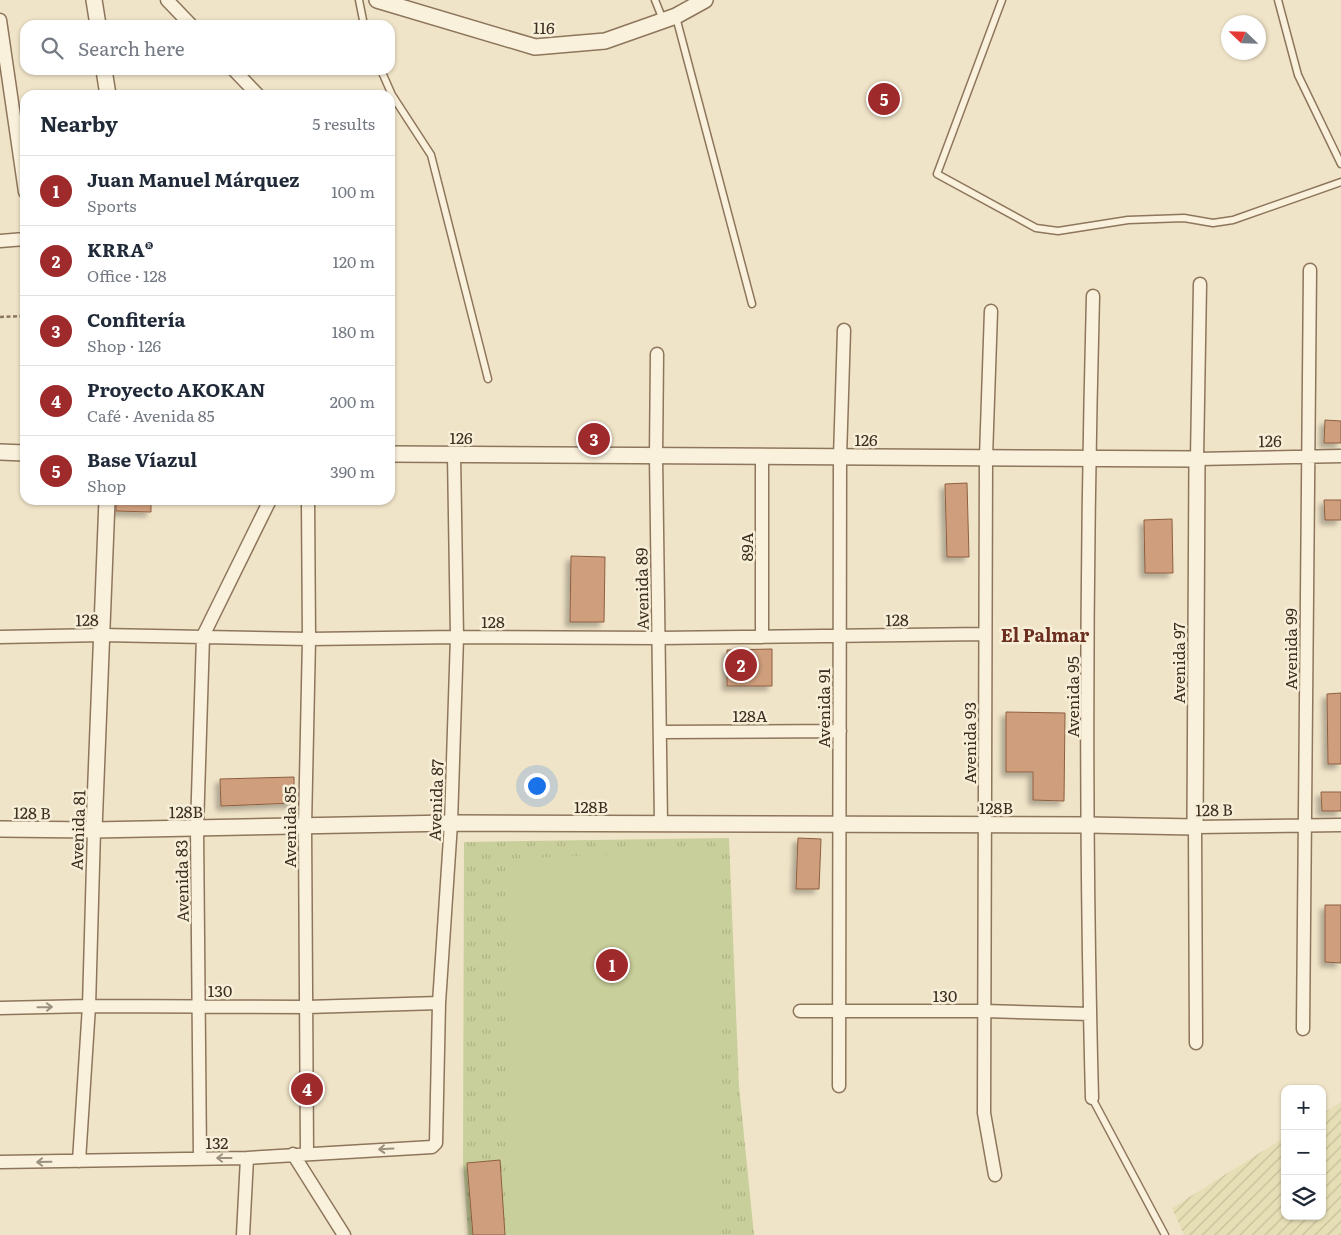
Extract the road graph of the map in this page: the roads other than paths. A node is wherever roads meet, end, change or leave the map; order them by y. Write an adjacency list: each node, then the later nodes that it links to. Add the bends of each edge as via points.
1 (94, 0): 11 (street)
2 (167, 0): 12 (street)
3 (359, 0): 13 (lane)
4 (377, 0): 9 (street, 116, via 535,47 604,41)
5 (655, 0): 9 (lane)
6 (706, 0): 9 (street, 116)
7 (1002, 0): 23 (lane, via 937,174 1036,228 1058,230 1128,220 1184,218 1213,223 1233,220)
8 (1278, 0): 22 (lane, via 1298,75)
9 (669, 18): 29 (lane)
10 (0, 20): 21 (street)
11 (97, 20)
12 (186, 20)
13 (363, 20)
14 (105, 75): 17 (street)
15 (239, 75): 18 (street)
16 (383, 75): 19 (lane)
17 (107, 90)
18 (253, 90)
19 (390, 90)
20 (395, 100): 33 (lane, via 431,155)
21 (20, 158)
22 (1341, 164)
23 (1341, 182)
24 (20, 239): 25 (street)
25 (0, 241)
26 (1310, 270): 40 (street, Avenida 99)
27 (1200, 284): 45 (street, Avenida 97)
28 (1093, 296): 44 (street, Avenida 95)
29 (752, 304)
30 (991, 311): 43 (street, Avenida 93)
31 (844, 330): 42 (street, Avenida 91)
32 (657, 354): 38 (street, Avenida 89)
33 (488, 379)
34 (0, 452): 35 (street)
35 (20, 452)
36 (395, 454): 37 (street, 126)
37 (454, 454): 38 (street, 126); 54 (street, Avenida 87)
38 (656, 456): 39 (street, 126); 55 (street, Avenida 89)
39 (762, 456): 42 (street, 126); 56 (street, 89A)
40 (1307, 456): 41 (street, 126); 45 (street, 126); 63 (street, Avenida 99)
41 (1341, 456)
42 (840, 457): 43 (street, 126); 52 (street, Avenida 91)
43 (986, 458): 44 (street, 126); 49 (street, Avenida 93)
44 (1089, 458): 45 (street, 126); 65 (street, Avenida 95)
45 (1197, 459): 68 (street, Avenida 97)
46 (107, 505): 50 (street, Avenida 81)
47 (268, 505): 51 (street, Avenida 83)
48 (308, 505): 57 (street, Avenida 85)
49 (985, 634): 52 (street, 128); 62 (street, Avenida 93)
50 (102, 635): 51 (street, 128); 53 (street, 128); 71 (street, Avenida 81)
51 (203, 636): 57 (street, 128); 69 (street, Avenida 83)
52 (839, 636): 56 (street, 128); 58 (street, Avenida 91)
53 (0, 637)
54 (457, 637): 55 (street, 128); 57 (street, 128); 60 (street, Avenida 87)
55 (658, 638): 56 (street, 128); 59 (street, Avenida 89)
56 (762, 638)
57 (309, 640): 67 (street, Avenida 85)
58 (840, 731): 59 (street, 128A); 64 (street, Avenida 91)
59 (661, 732): 61 (street, Avenida 89)
60 (451, 823): 61 (street, 128B); 67 (street, 128B); 72 (street, Avenida 87)
61 (661, 824): 64 (street, 128B)
62 (985, 824): 64 (street, 128B); 65 (street, 128B); 79 (street, Avenida 93)
63 (1305, 824): 66 (street, 128 B); 68 (street, 128 B); 81 (street, Avenida 99)
64 (839, 825): 77 (street, Avenida 91)
65 (1088, 825): 68 (street, 128 B); 80 (street, Avenida 95)
66 (1341, 825)
67 (305, 826): 69 (street, 128B); 75 (street, Avenida 85)
68 (1195, 827): 82 (street, Avenida 97)
69 (197, 828): 71 (street, 128B); 74 (street, Avenida 83)
70 (0, 829): 71 (street, 128 B)
71 (94, 830): 73 (street, Avenida 81)
72 (439, 1003): 75 (street, 130); 85 (street, Avenida 87)
73 (89, 1006): 74 (street, 130); 76 (street, 130, one-way to 73); 90 (street, Avenida 81)
74 (199, 1006): 75 (street, 130); 88 (street, Avenida 83)
75 (307, 1007): 87 (street, Avenida 85)
76 (0, 1008)
77 (840, 1010): 78 (street, 130); 79 (street, 130); 83 (street, Avenida 91)
78 (800, 1011)
79 (985, 1011): 80 (street, 130); 92 (street, Avenida 93, via 984,1113)
80 (1090, 1014): 84 (street, Avenida 95)
81 (1303, 1029)
82 (1196, 1043)
83 (839, 1086)
84 (1092, 1098): 95 (lane)
85 (434, 1145): 87 (street, 132, one-way to 87)
86 (293, 1154): 87 (street, 132); 89 (street, 132); 94 (street)
87 (307, 1154)
88 (200, 1158): 89 (street, 132, one-way to 88); 90 (street, 132)
89 (246, 1158): 93 (street)
90 (79, 1161): 91 (street, 132, one-way to 91)
91 (0, 1162)
92 (995, 1175)
93 (243, 1235)
94 (344, 1235)
95 (1165, 1235)

